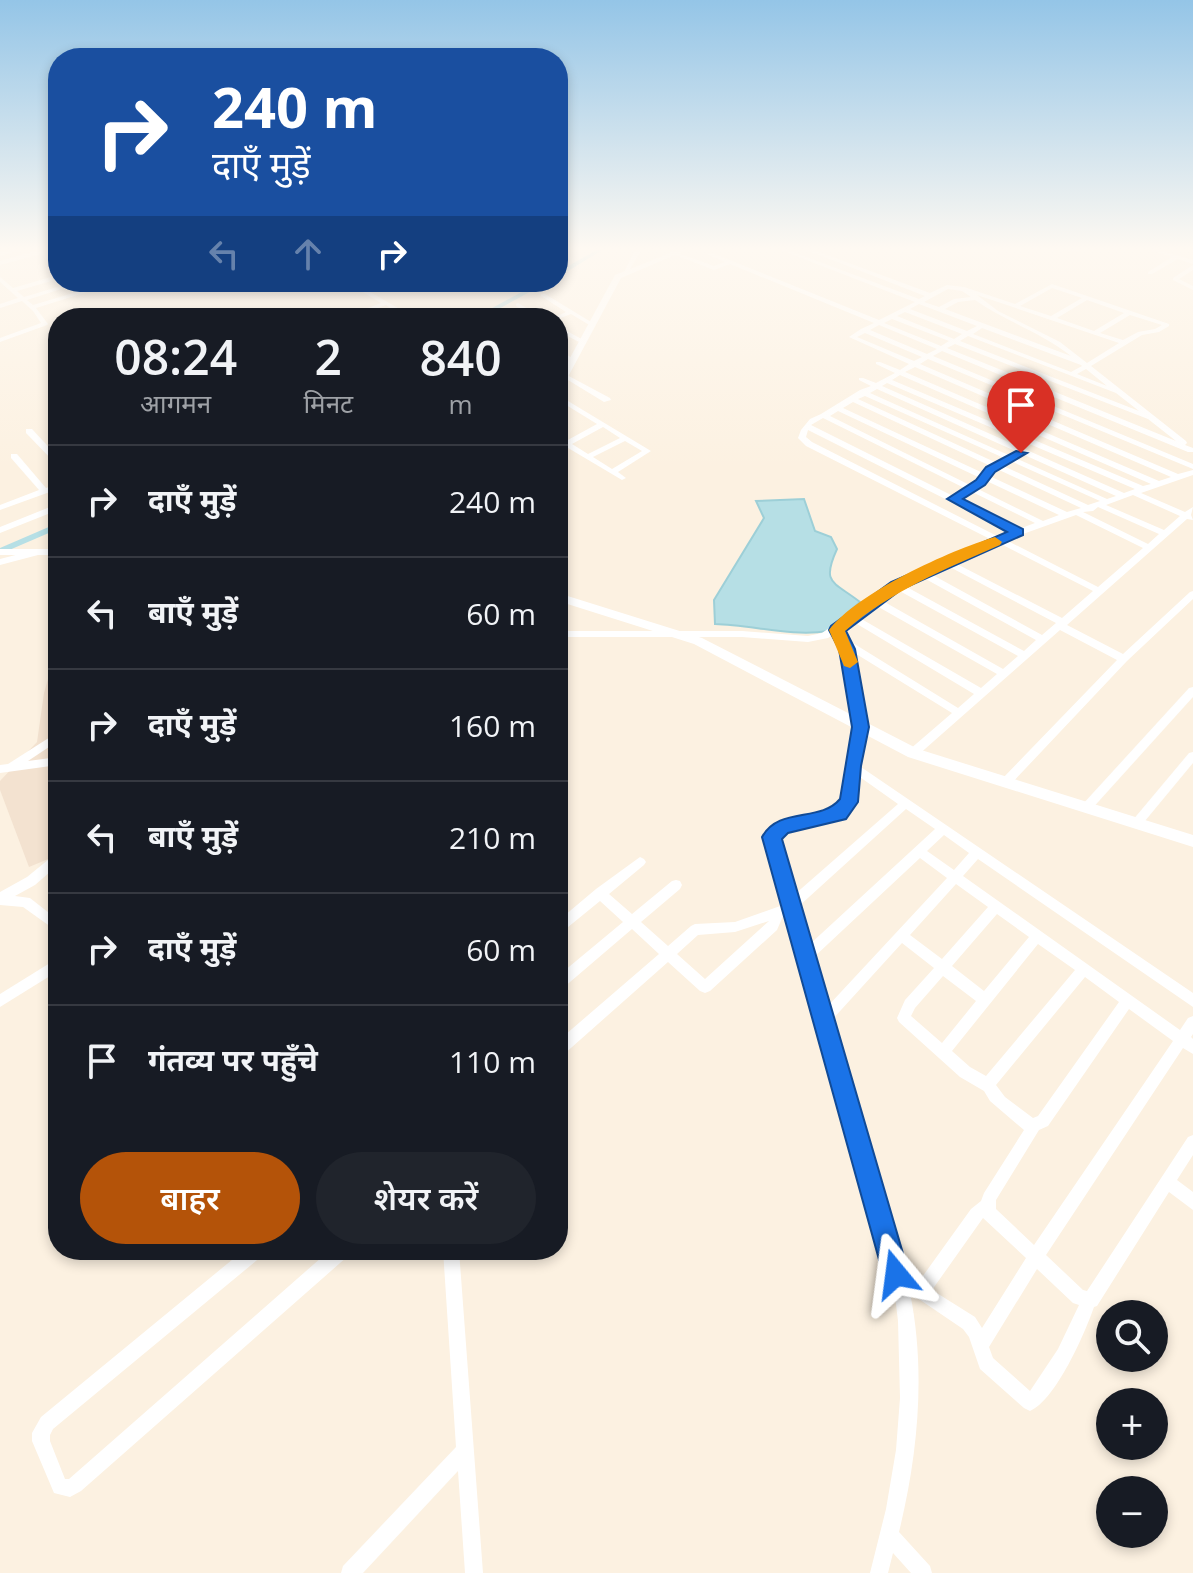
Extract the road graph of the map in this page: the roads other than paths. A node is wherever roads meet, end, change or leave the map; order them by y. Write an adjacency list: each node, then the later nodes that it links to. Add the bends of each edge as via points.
1 (44, 322): 18 (street)
2 (589, 322): 12 (street)
3 (878, 322): 14 (street)
4 (879, 322): 22 (street)
5 (907, 322): 19 (street)
6 (940, 322): 15 (street)
7 (972, 322): 13 (street)
8 (1017, 322): 28 (street, via 1054,341)
9 (1065, 322): 16 (street)
10 (1113, 322): 16 (street)
11 (1160, 322): 21 (street, via 1167,325)
12 (593, 325): 20 (street)
13 (981, 326): 15 (street); 28 (street)
14 (863, 330): 23 (street); 27 (street, via 853,338)
15 (968, 333): 19 (street); 31 (street)
16 (1095, 333): 21 (street)
17 (568, 334): 20 (street)
18 (0, 340)
19 (953, 341): 22 (street); 34 (street)
20 (583, 342): 25 (street)
21 (1125, 343): 28 (street)
22 (940, 348): 23 (street); 46 (street)
23 (926, 357): 27 (street); 49 (street)
24 (568, 358): 25 (street)
25 (573, 361): 29 (street)
26 (878, 363): 30 (street)
27 (913, 365): 30 (street); 42 (street)
28 (1084, 365): 31 (street); 39 (street)
29 (568, 369)
30 (900, 373): 33 (street); 45 (street)
31 (1070, 373): 34 (street); 37 (street)
32 (861, 379): 36 (street)
33 (886, 380): 36 (street); 58 (street)
34 (1054, 381): 40 (street)
35 (568, 383): 43 (street)
36 (877, 386): 38 (street); 62 (street)
37 (1109, 389): 39 (street); 40 (street)
38 (863, 392): 41 (street); 65 (street)
39 (1126, 394): 50 (street)
40 (1098, 398): 46 (street); 50 (street)
41 (852, 399): 47 (street); 66 (street)
42 (995, 399): 45 (street); 53 (street)
43 (607, 400)
44 (568, 403): 51 (street)
45 (982, 407): 55 (street)
46 (1085, 407): 49 (street); 60 (street)
47 (837, 408): 48 (street); 69 (street)
48 (824, 416): 52 (street); 73 (street)
49 (1072, 417): 53 (street); 67 (street)
50 (1155, 420): 60 (street)
51 (603, 424): 56 (street); 57 (street)
52 (807, 426): 78 (street); 88 (street, via 802,435 809,444)
53 (1059, 426): 55 (street); 70 (street)
54 (29, 431): 61 (street)
55 (1045, 435): 58 (street); 72 (street)
56 (625, 438): 64 (street); 68 (street, via 647,452)
57 (568, 439)
58 (1035, 442): 62 (street); 76 (street)
59 (568, 446): 64 (street)
60 (1192, 450)
61 (48, 451)
62 (1023, 451): 65 (street); 77 (street)
63 (14, 456): 75 (street)
64 (587, 457): 68 (street)
65 (1011, 459): 66 (street); 79 (street)
66 (997, 466): 69 (street); 79 (street)
67 (1193, 469): 70 (street)
68 (612, 472): 71 (street)
69 (984, 476): 73 (street); 82 (street)
70 (1178, 477): 72 (street)
71 (622, 478)
72 (1159, 484): 76 (street)
73 (972, 488): 78 (street); 84 (street)
74 (48, 490): 75 (street)
75 (44, 491): 80 (street)
76 (1138, 491): 77 (street); 83 (street)
77 (1124, 496): 79 (street)
78 (954, 499): 86 (street)
79 (1100, 505): 82 (street); 87 (street)
80 (0, 508)
81 (48, 511): 85 (street)
82 (1073, 514): 84 (street); 89 (street)
83 (1191, 514): 87 (street)
84 (1043, 524): 86 (street)
85 (0, 530)
86 (1018, 532): 88 (street)
87 (1163, 533): 89 (street)
88 (998, 540): 94 (street); 97 (street)
89 (1148, 547): 97 (street)
90 (0, 552): 91 (street)
91 (39, 552): 92 (street); 93 (street)
92 (48, 552)
93 (0, 562)
94 (946, 562): 95 (street); 102 (street)
95 (922, 573): 96 (street); 106 (street)
96 (896, 585): 100 (street); 108 (street)
97 (1100, 591): 102 (street)
98 (1193, 594): 109 (street)
99 (568, 600): 105 (street)
100 (874, 600): 101 (street); 110 (street)
101 (852, 617): 103 (street); 112 (street)
102 (1062, 624): 106 (street); 109 (street)
103 (837, 630): 105 (street, via 808,639); 107 (street)
104 (568, 634): 105 (street)
105 (682, 635): 114 (street)
106 (1043, 640): 108 (street)
107 (845, 643): 113 (street); 114 (street)
108 (1025, 656): 110 (street)
109 (1124, 659): 121 (street)
110 (1005, 674): 112 (street)
111 (1193, 691): 123 (street)
112 (981, 693): 113 (street)
113 (959, 713): 116 (street)
114 (860, 727): 116 (street); 119 (street)
115 (48, 742): 120 (street)
116 (913, 753): 121 (street)
117 (1193, 756): 124 (street)
118 (48, 762): 120 (street)
119 (852, 766): 122 (street); 135 (street, via 849,802 843,811 782,826 774,833 771,843)
120 (6, 767)
121 (1005, 783): 123 (street)
122 (905, 804): 125 (street); 135 (street)
123 (1086, 808): 124 (street)
124 (1136, 824): 126 (street)
125 (942, 830): 127 (street); 128 (street)
126 (1192, 838)
127 (920, 852): 131 (street); 144 (street)
128 (977, 853): 131 (street); 152 (street)
129 (640, 862): 133 (street)
130 (48, 867): 134 (street)
131 (955, 876): 136 (street); 141 (street)
132 (676, 885): 140 (street)
133 (600, 893): 139 (street); 140 (street)
134 (0, 899): 138 (street, via 26,902)
135 (792, 906): 137 (street); 144 (street)
136 (997, 906): 142 (street); 145 (street)
137 (778, 913): 143 (street, via 727,929 698,928); 143 (street, via 773,926 705,987)
138 (48, 919)
139 (568, 920)
140 (632, 922): 143 (street); 148 (street)
141 (901, 935): 145 (street); 153 (street)
142 (1038, 935): 146 (street); 149 (street)
143 (668, 954): 155 (street)
144 (805, 957): 153 (street)
145 (943, 967): 149 (street); 157 (street, via 904,1018)
146 (1084, 968): 150 (street); 158 (street)
147 (48, 970): 151 (street)
148 (568, 976)
149 (985, 1000): 157 (street)
150 (1128, 1000): 156 (street); 159 (street, via 1043,1121)
151 (0, 1001)
152 (1193, 1001)
153 (823, 1021): 168 (street)
154 (1193, 1022): 156 (street)
155 (568, 1041)
156 (1187, 1043): 164 (street)
157 (942, 1053): 158 (street)
158 (989, 1086): 159 (street)
159 (1031, 1126): 163 (street, via 1031,1135)
160 (1193, 1142): 161 (street)
161 (1167, 1181): 162 (street); 170 (street, via 1095,1297)
162 (1193, 1202)
163 (986, 1207): 164 (street); 169 (street)
164 (1036, 1256): 170 (street); 171 (street)
165 (244, 1260): 166 (street, via 47,1423 41,1441 60,1487 75,1485)
166 (331, 1260)
167 (452, 1260): 172 (street)
168 (895, 1270): 169 (street); 173 (street, via 906,1322 907,1375 902,1462)
169 (921, 1292): 171 (street, via 964,1318)
170 (1088, 1300): 171 (street, via 1033,1401 1023,1399 991,1369)
171 (980, 1347)
172 (466, 1449): 174 (street); 175 (street)
173 (888, 1533): 176 (street); 177 (street)
174 (350, 1573)
175 (474, 1573)
176 (879, 1573)
177 (923, 1573)

